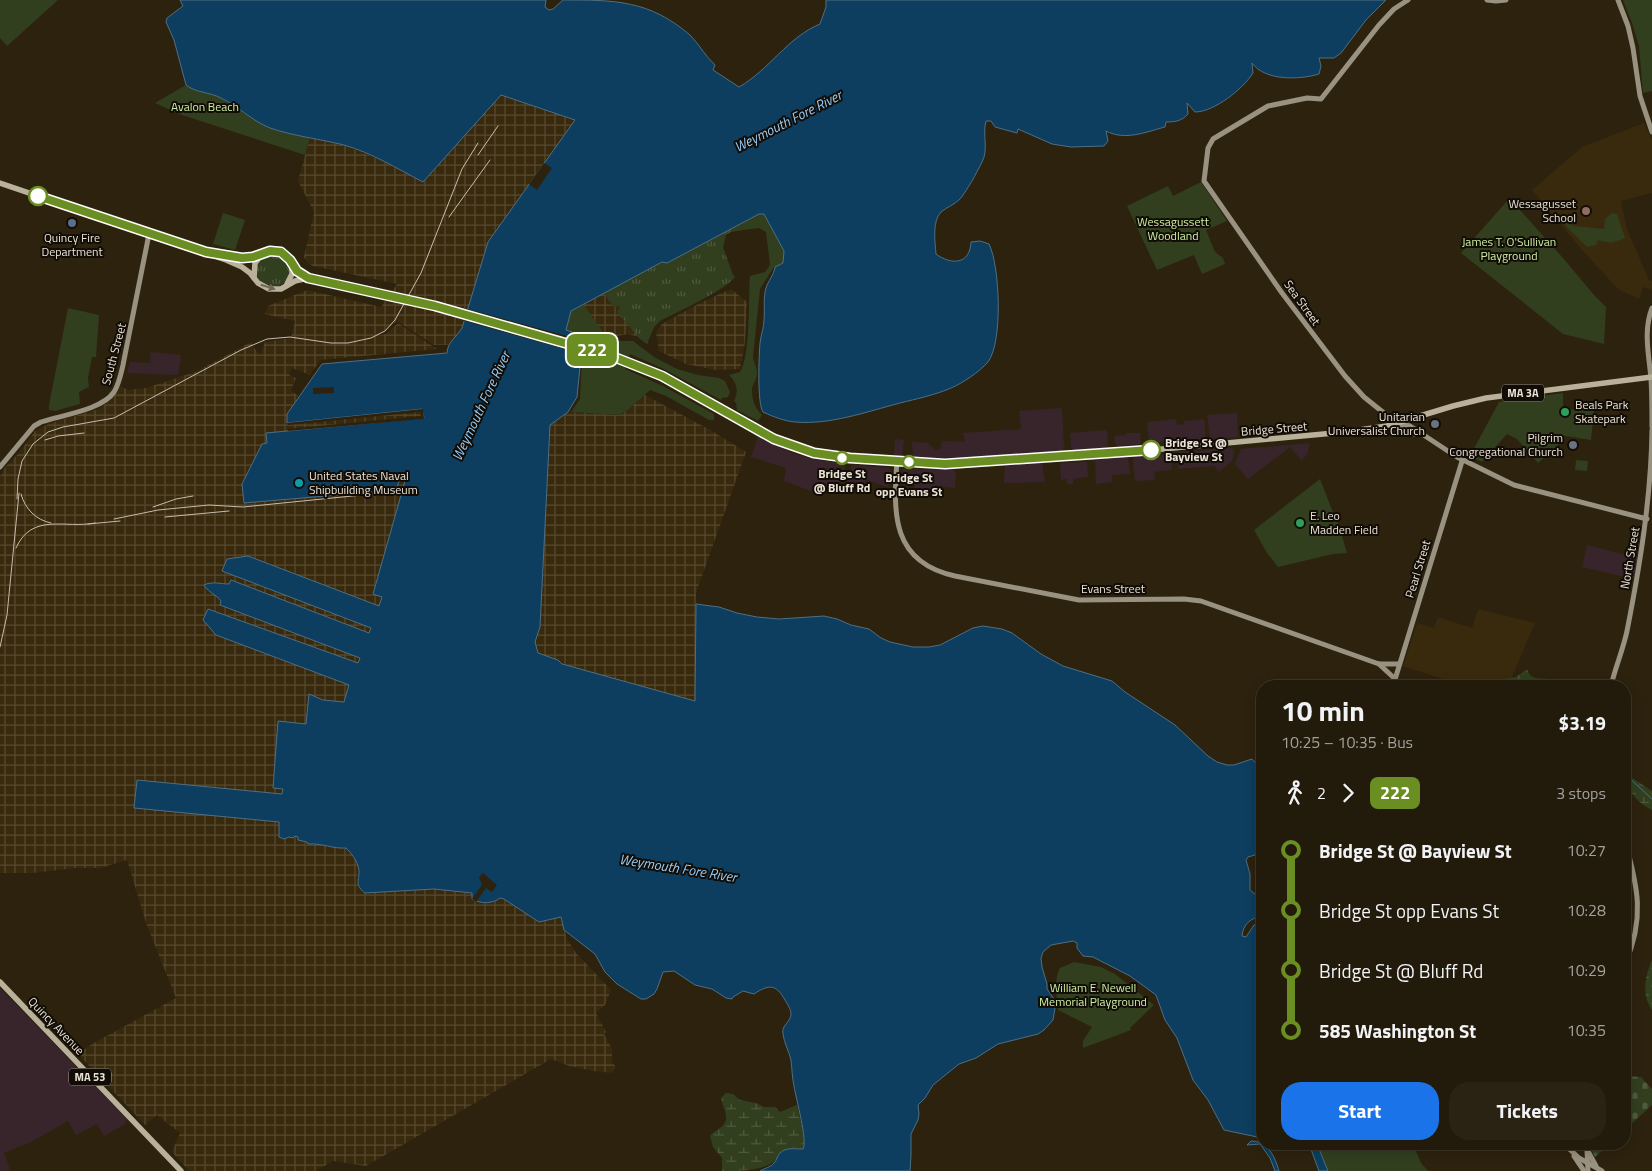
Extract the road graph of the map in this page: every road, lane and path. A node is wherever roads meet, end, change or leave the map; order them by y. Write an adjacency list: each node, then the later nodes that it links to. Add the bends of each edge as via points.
1 (1408, 0): 17 (street, Sea Street, via 1379,25 1321,99 1275,103 1218,134 1208,148 1204,181 1332,361 1364,397)
2 (1487, 0): 3 (street)
3 (1506, 0)
4 (1618, 0): 5 (street, via 1628,26 1640,96)
5 (1652, 132)
6 (0, 183): 7 (main road)
7 (149, 234): 8 (main road); 23 (street, South Street, via 129,339 115,390 101,404 34,426)
8 (206, 252): 9 (main road, via 242,258); 11 (main road, via 242,266)
9 (262, 254): 10 (main road, via 281,252); 11 (main road, via 255,263)
10 (292, 262): 12 (main road, via 297,271); 13 (main road, via 291,278)
11 (254, 278): 13 (main road, one-way to 13, via 268,289)
12 (308, 278): 13 (main road); 22 (main road, Bridge Street / MA 3A, bridge, via 394,297 637,365 791,446 836,457)
13 (285, 287)
14 (1652, 308): 15 (street, North Street, via 1647,330)
15 (1651, 377): 16 (main road, Bridge Street / MA 3A, via 1486,398); 18 (street, North Street)
16 (1420, 416): 17 (main road, Bridge Street / MA 3A); 19 (street)
17 (1398, 423): 19 (street, Sea Street); 20 (street, Sea Street, via 1410,433); 22 (main road, Bridge Street / MA 3A, via 1340,433 1022,460 945,464)
18 (1652, 428): 24 (street, North Street)
19 (1416, 430): 20 (street, Sea Street)
20 (1421, 434): 21 (street, Sea Street)
21 (1463, 458): 24 (street, Sea Street, via 1514,485); 26 (street, Pearl Street)
22 (896, 461): 25 (street, Evans Street, via 895,512 900,533 909,549 936,571 1079,600 1201,600)
23 (0, 467)
24 (1647, 518): 28 (street, North Street, via 1625,639)
25 (1379, 664): 26 (street, Evans Street); 27 (street, Evans Street)
26 (1399, 664): 27 (street, Pearl Street)
27 (1394, 678)
28 (1613, 680)
29 (1631, 864): 30 (street, via 1639,911)
30 (1631, 947)
31 (0, 982): 37 (main road, Quincy Avenue / MA 53)
32 (1585, 1150): 35 (street)
33 (1587, 1150): 36 (street)
34 (1571, 1152): 35 (street); 38 (street)
35 (1588, 1164): 36 (street); 39 (street)
36 (1599, 1170)
37 (181, 1171)
38 (1584, 1171)
39 (1588, 1171)

